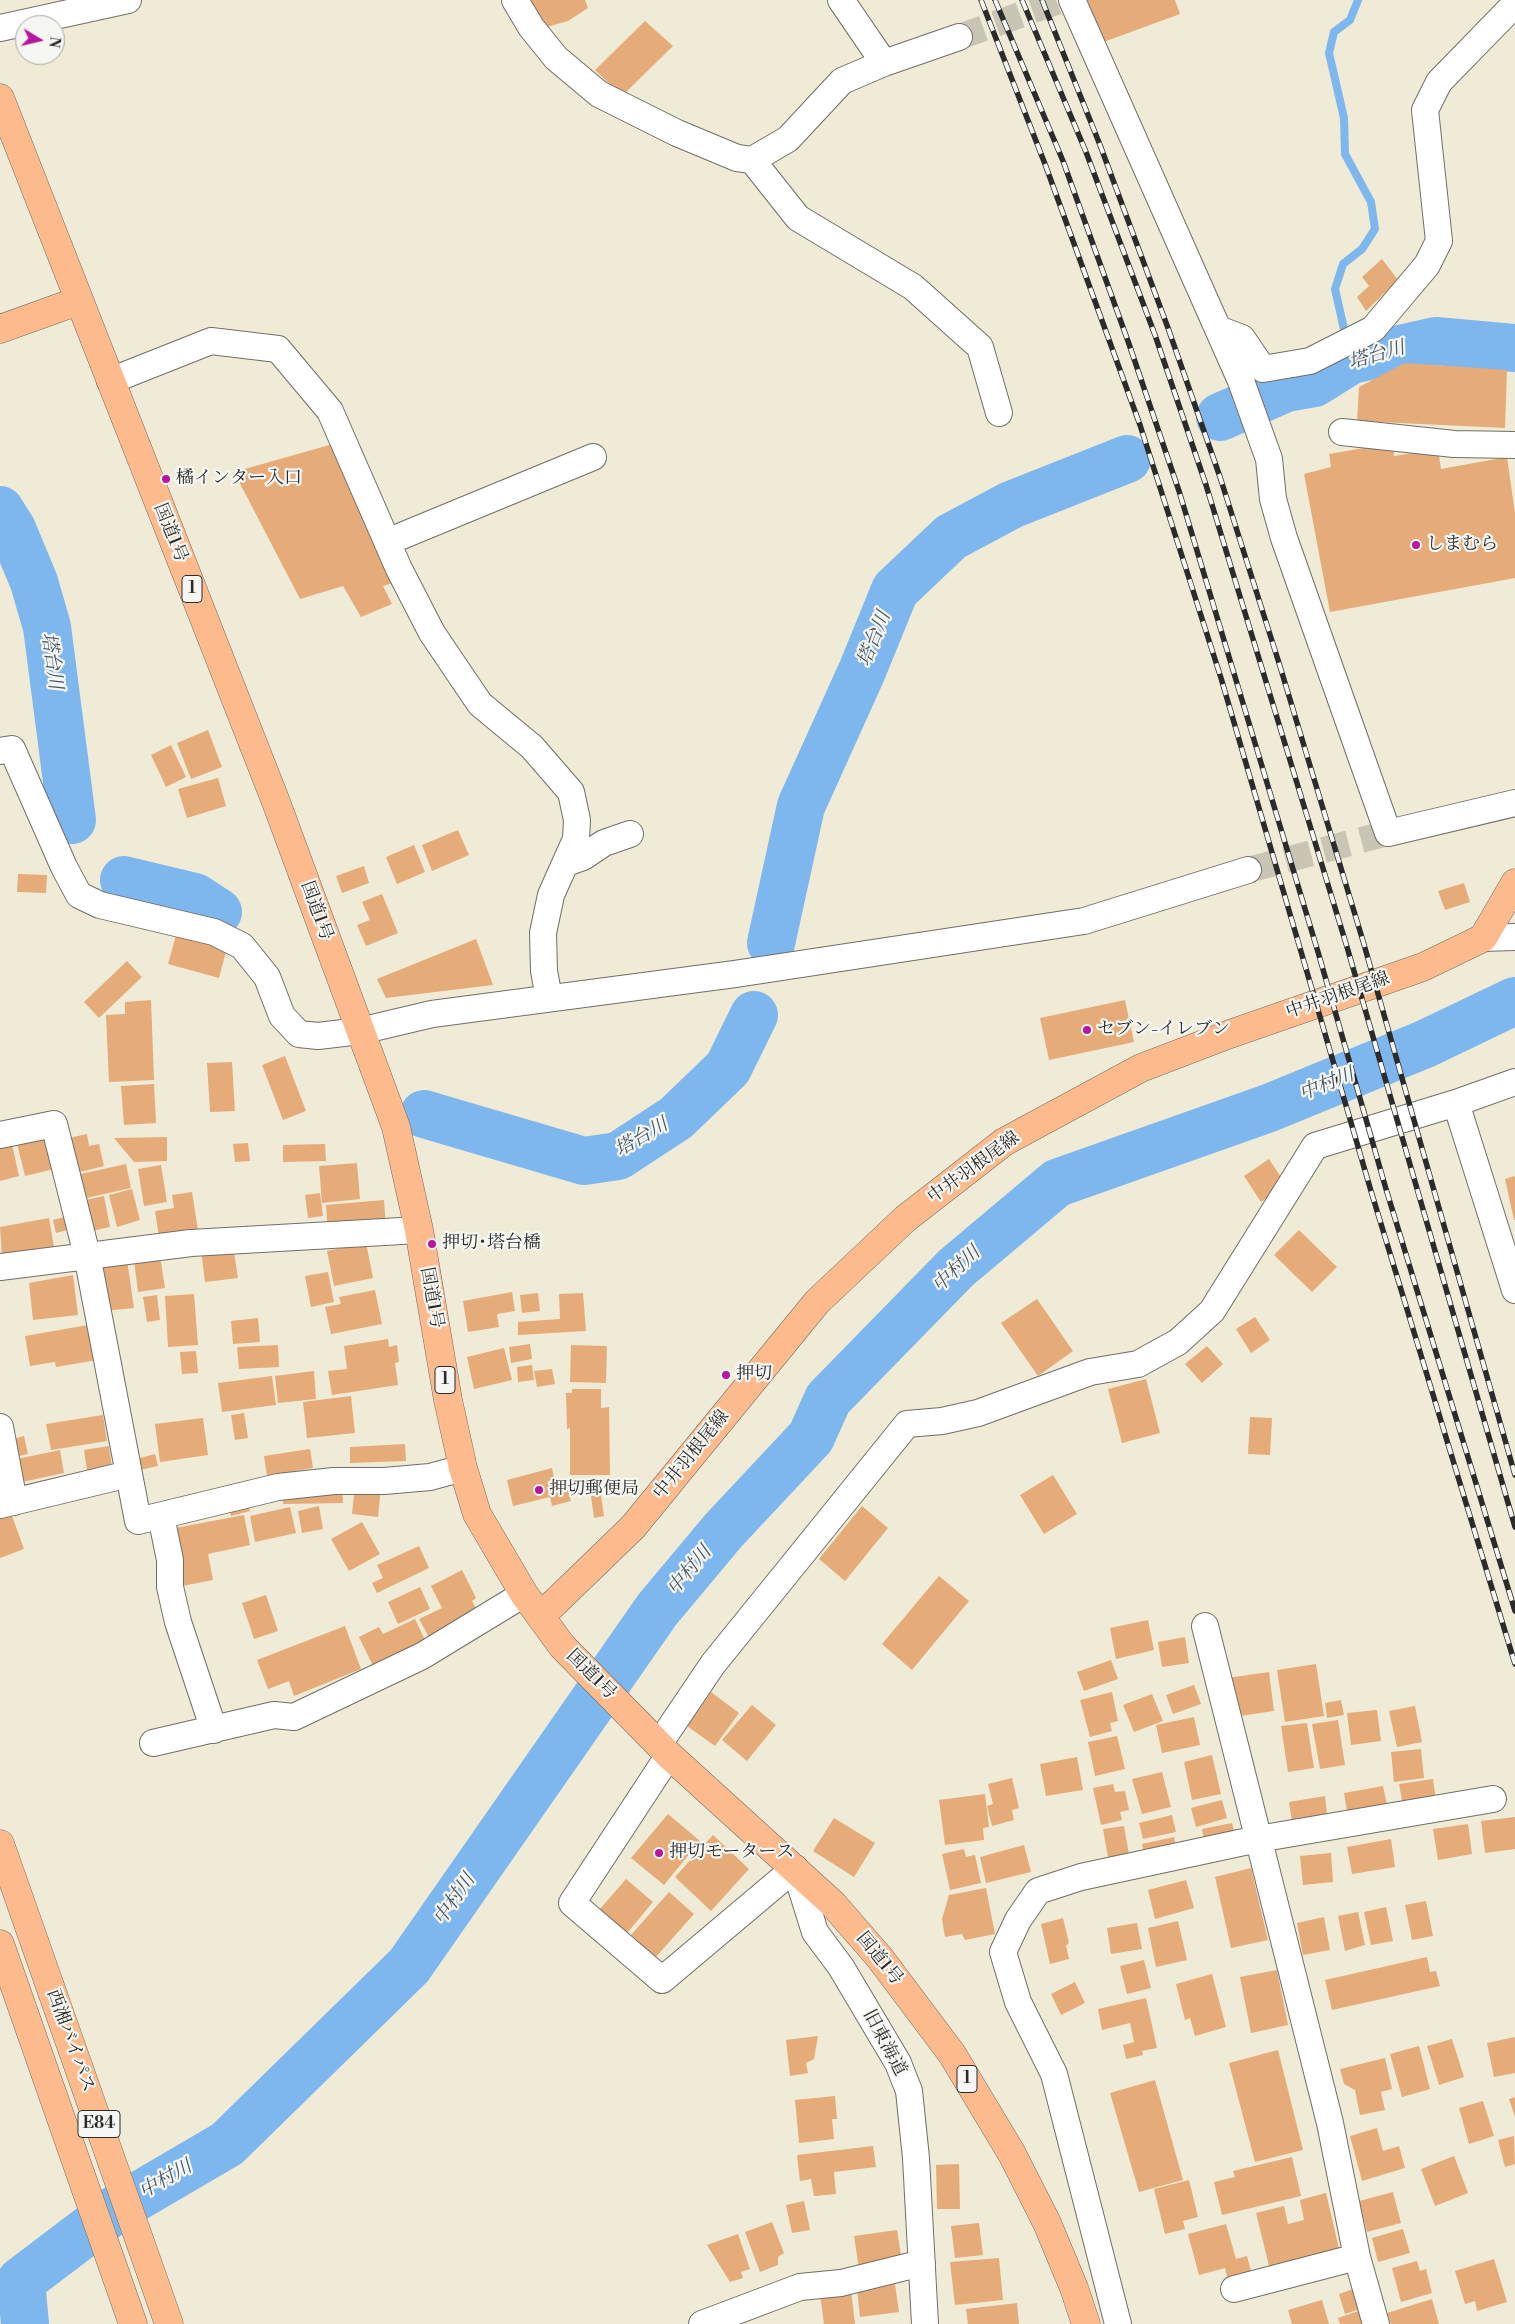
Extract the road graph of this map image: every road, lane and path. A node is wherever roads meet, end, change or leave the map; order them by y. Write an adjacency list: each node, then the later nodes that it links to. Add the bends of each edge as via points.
1 (128, 0): 6 (street)
2 (515, 0): 10 (street, via 531,27 556,58 599,94 677,133 737,158)
3 (841, 0): 8 (street)
4 (1072, 0): 13 (street)
5 (1515, 4): 13 (street, via 1439,82 1425,110 1438,241 1427,265 1373,329 1310,361 1263,370 1242,338)
6 (0, 28)
7 (959, 38): 8 (street)
8 (884, 63): 10 (street, via 842,81 788,139)
9 (0, 98): 11 (main road, 国道1号 / 1)
10 (752, 160): 15 (street, via 798,218 913,287 980,347)
11 (78, 301): 12 (main road); 14 (main road, 国道1号 / 1)
12 (0, 329)
13 (1218, 329): 21 (street, via 1262,438 1284,538 1388,833)
14 (110, 382): 19 (street, via 211,341 278,349 330,410); 29 (main road, 国道1号 / 1, via 276,802)
15 (999, 413)
16 (1342, 432): 17 (street, via 1454,444)
17 (1515, 445)
18 (593, 456): 19 (street)
19 (387, 542): 23 (street, via 432,633 480,704 532,746 571,792 577,820 576,838)
20 (0, 751): 29 (street, via 12,749 79,895 100,904 214,932 242,946 268,977 282,1016 299,1034 318,1036)
21 (1515, 803)
22 (630, 834): 23 (street, via 604,843 583,857)
23 (566, 863): 28 (street, via 551,895 544,933 544,971)
24 (1248, 870): 28 (street, via 1084,921 735,974)
25 (1515, 882): 27 (main road)
26 (1515, 937): 27 (street)
27 (1483, 938): 43 (main road, 中井羽根尾線, via 1423,967 1141,1068 1004,1142 905,1219 817,1302 633,1527)
28 (549, 998): 29 (street, via 432,1014)
29 (360, 1031): 33 (main road, 国道1号 / 1, via 396,1127)
30 (1515, 1082): 31 (street)
31 (1456, 1103): 36 (street); 47 (street, via 1314,1146 1212,1311 1178,1342 1138,1364 1090,1372 978,1413 907,1424 713,1664)
32 (0, 1136): 34 (street, via 54,1124)
33 (419, 1230): 34 (street, via 191,1243); 38 (main road, 国道1号 / 1)
34 (87, 1255): 35 (street); 39 (street)
35 (0, 1267)
36 (1515, 1290)
37 (0, 1427): 40 (street)
38 (463, 1468): 41 (street, via 430,1477 334,1481 278,1488); 42 (main road, 国道1号 / 1, via 477,1514)
39 (129, 1474): 40 (street); 41 (street, via 138,1521)
40 (7, 1504)
41 (161, 1516): 45 (street, via 178,1622)
42 (524, 1594): 43 (main road, 国道1号 / 1); 45 (street, via 422,1656 294,1717 274,1716)
43 (541, 1616): 47 (main road, 国道1号 / 1, via 562,1646)
44 (1205, 1626): 49 (street)
45 (214, 1730): 46 (street)
46 (153, 1743)
47 (664, 1750): 51 (main road, 国道1号 / 1); 51 (street, via 572,1903 662,1980)
48 (1494, 1799): 49 (street)
49 (1258, 1839): 53 (street, via 1330,2123); 61 (street, via 1080,1877 1038,1891 1002,1952 1018,2002 1054,2074)
50 (0, 1844): 57 (main road, 西湘バイパス / E84)
51 (795, 1868): 54 (street, 旧東海道, via 814,1932 841,1967 898,2063 908,2091 916,2158); 60 (main road, 国道1号 / 1, via 880,1958 952,2054 1012,2154 1047,2223)
52 (0, 1944): 56 (main road, 西湘バイパス / E84)
53 (1357, 2257): 55 (street); 62 (street)
54 (922, 2263): 58 (street, via 841,2283 800,2287); 59 (street, 旧東海道)
55 (1234, 2289)
56 (133, 2324)
57 (169, 2324)
58 (702, 2324)
59 (925, 2324)
60 (1086, 2324)
61 (1118, 2324)
62 (1376, 2324)

